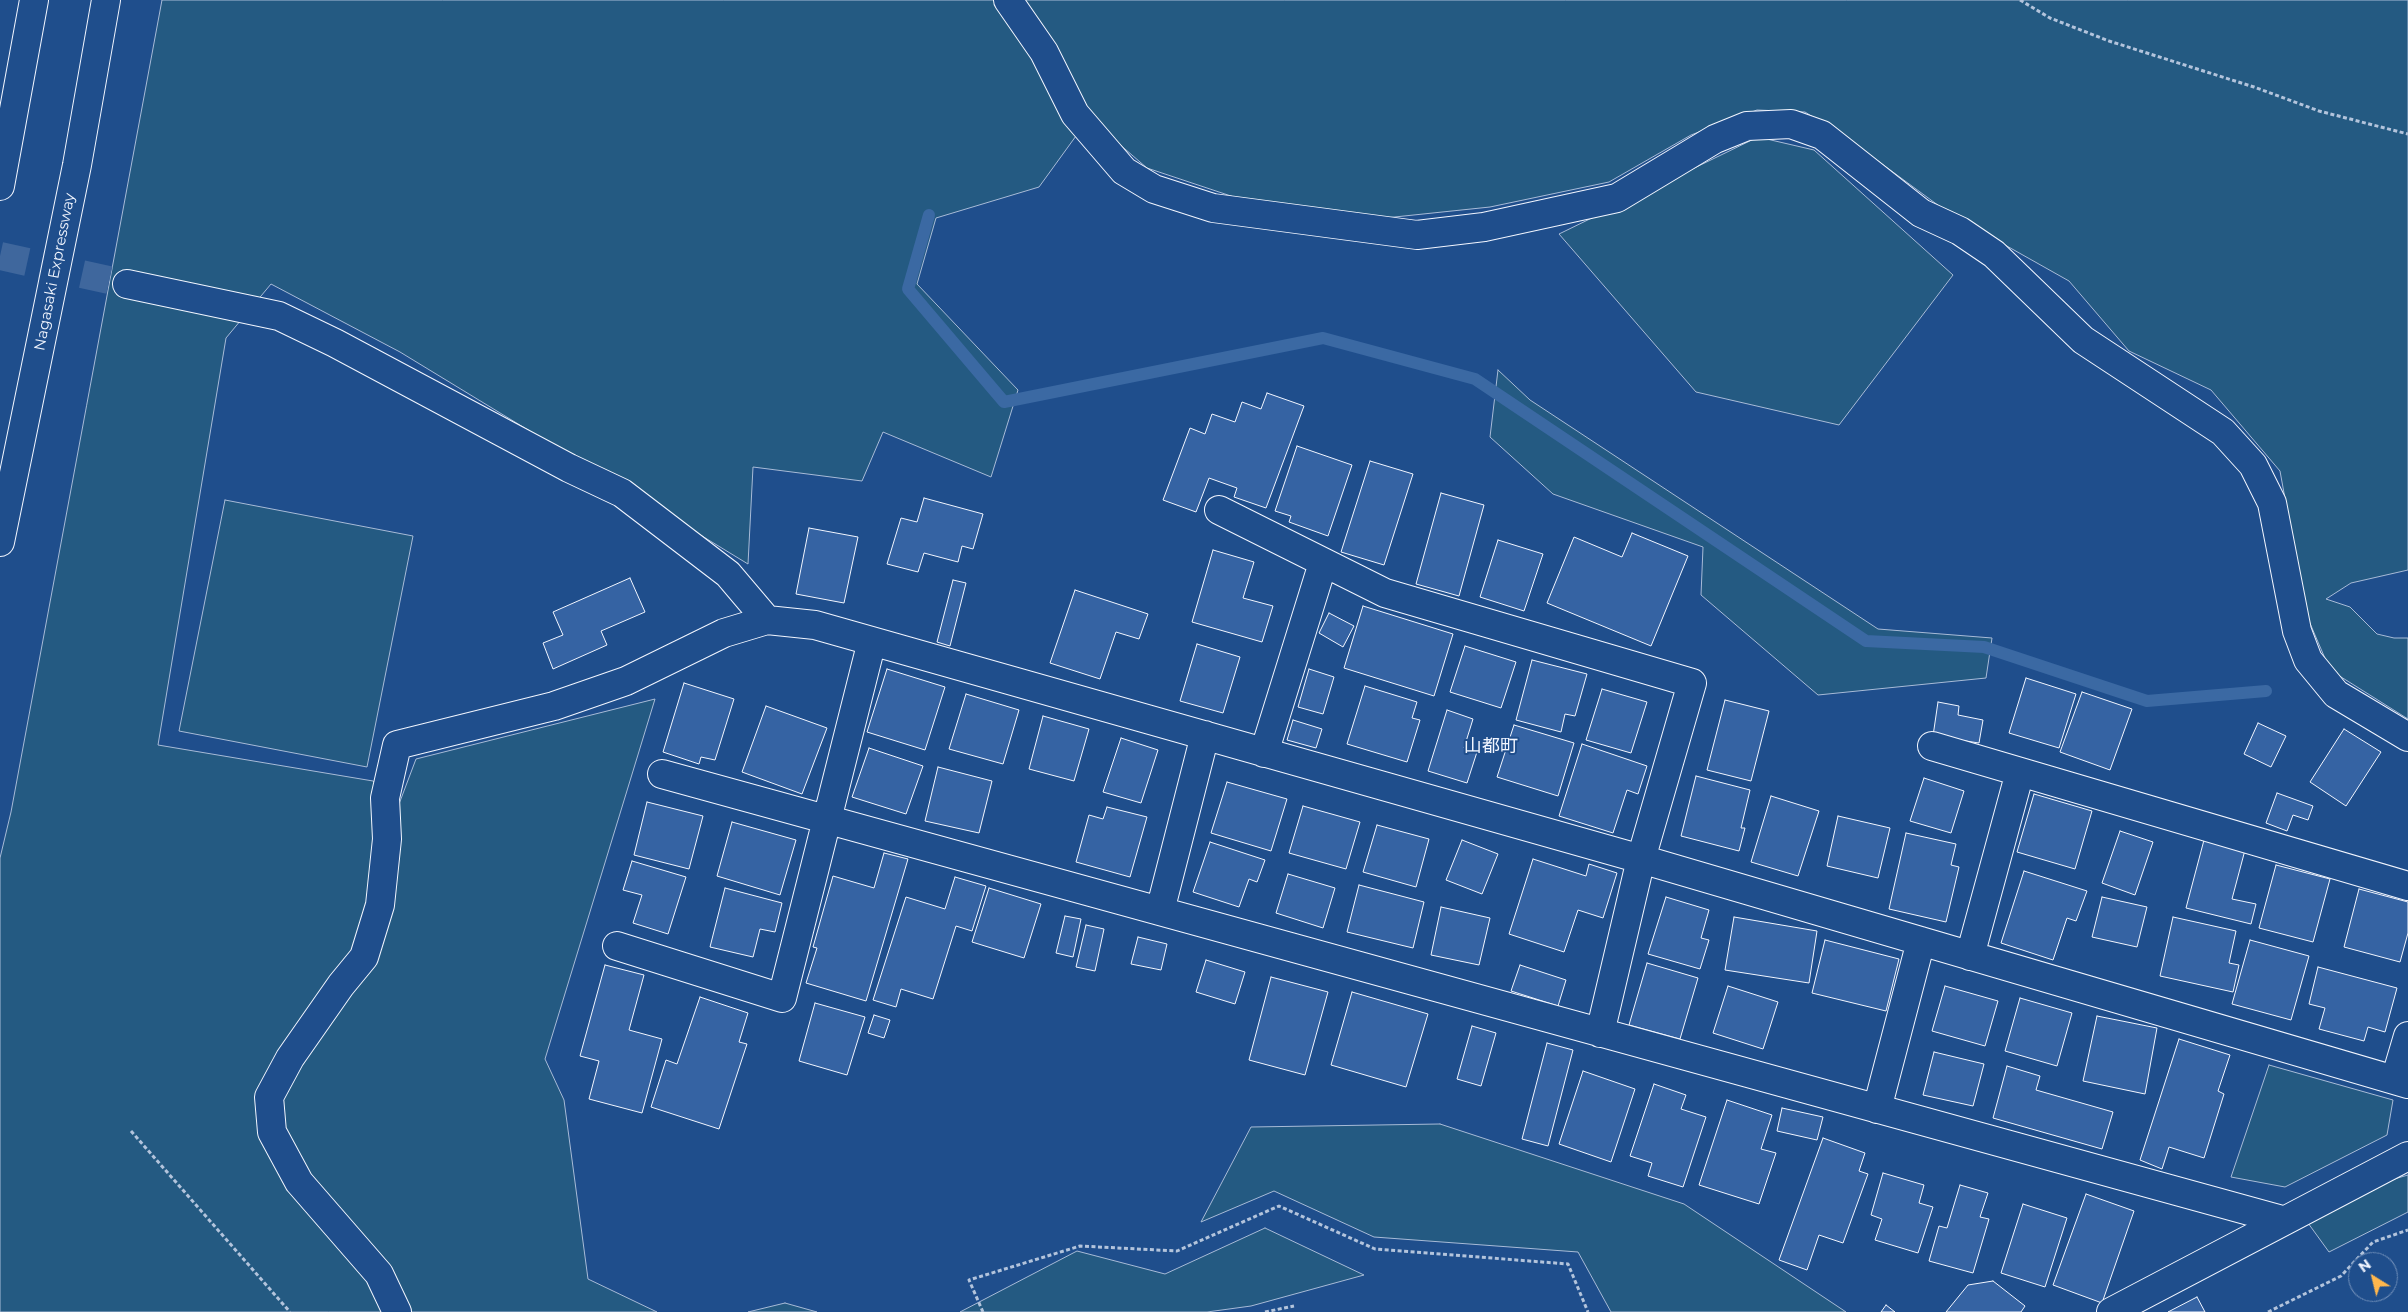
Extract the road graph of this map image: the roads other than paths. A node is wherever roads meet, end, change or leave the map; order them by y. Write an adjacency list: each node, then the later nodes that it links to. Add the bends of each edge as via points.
1 (34, 0): 4 (main road)
2 (106, 0): 7 (main road, Nagasaki Expressway)
3 (1008, 0): 12 (main road, via 1044,52 1075,114 1124,171 1154,189 1213,208 1417,235 1484,227 1618,198 1715,139 1747,126 1791,124 1822,135 1921,213 1960,231 1994,254 2083,340 2223,432 2253,465 2272,503 2297,631 2308,660 2336,694)
4 (0, 186)
5 (128, 284): 9 (main road, via 279,316 622,493 728,574)
6 (1219, 510): 8 (main road)
7 (0, 542)
8 (1324, 563): 14 (main road); 18 (main road, via 1385,593 1692,683)
9 (767, 620): 10 (main road, via 814,625); 30 (main road, via 724,632 626,682 490,724 397,745 384,798 387,839 380,904 364,957 290,1058 269,1097 272,1132 299,1182 379,1274)
10 (872, 641): 11 (main road); 17 (main road)
11 (1204, 735): 14 (main road); 20 (main road)
12 (2408, 737)
13 (1932, 746): 15 (main road)
14 (1264, 753): 18 (main road)
15 (2020, 772): 19 (main road); 23 (main road)
16 (662, 774): 17 (main road)
17 (826, 819): 20 (main road); 22 (main road, via 782,998)
18 (1641, 859): 21 (main road); 24 (main road)
19 (2408, 886)
20 (1160, 911): 24 (main road)
21 (1921, 941): 23 (main road); 27 (main road)
22 (617, 946)
23 (1970, 956): 26 (main road)
24 (1600, 1032): 27 (main road)
25 (2408, 1036): 26 (main road)
26 (2402, 1082)
27 (1877, 1108): 29 (main road)
28 (2408, 1156): 29 (main road)
29 (2282, 1220): 31 (main road)
30 (396, 1312)
31 (2111, 1312)

